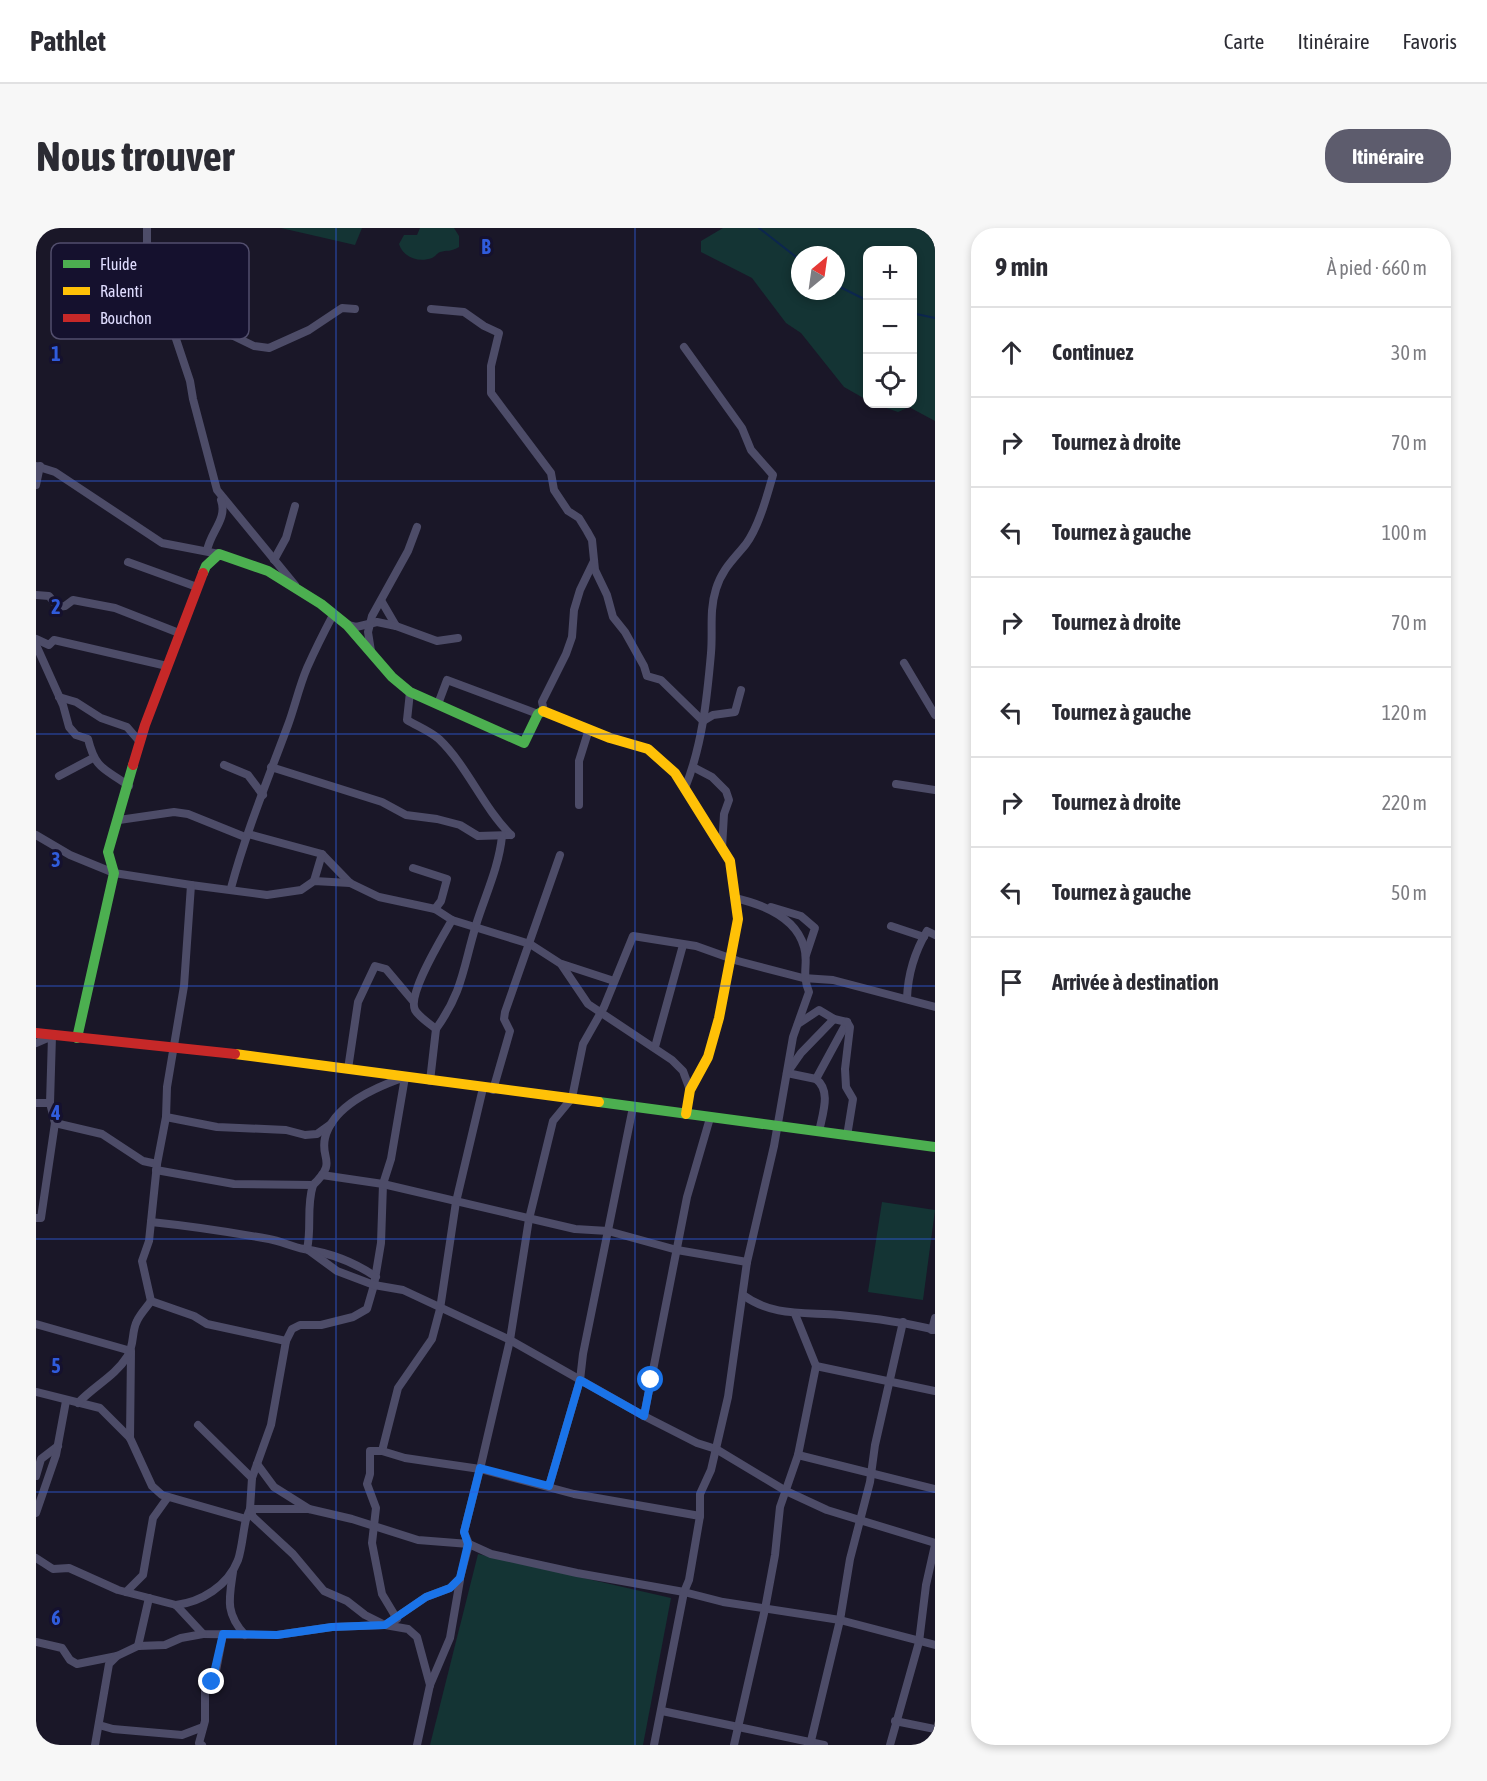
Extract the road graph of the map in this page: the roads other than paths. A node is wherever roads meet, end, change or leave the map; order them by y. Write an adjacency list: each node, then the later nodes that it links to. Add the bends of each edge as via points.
1 (355, 309): 4 (street, via 342,308 309,330 270,348)
2 (431, 309): 14 (street, via 464,312 500,333 491,366 491,393 551,473 554,490 568,512 583,523 592,540)
3 (176, 339): 8 (street)
4 (240, 339)
5 (684, 347): 37 (street, via 741,428 751,450 773,475 746,544 734,554 715,591)
6 (38, 466): 7 (street); 11 (street, via 55,472 162,543)
7 (36, 485)
8 (217, 490): 11 (street, via 223,516); 13 (street)
9 (295, 506): 13 (street, via 286,538)
10 (417, 527): 19 (street)
11 (207, 551): 12 (street)
12 (219, 554): 16 (street, via 206,566); 17 (street, via 230,555)
13 (274, 560): 17 (street)
14 (594, 560): 35 (street, via 578,596 572,637 542,702); 37 (street, via 613,617 625,632 646,676 661,680)
15 (128, 562): 16 (street)
16 (197, 587): 24 (street)
17 (297, 588): 20 (street)
18 (36, 595): 24 (street, via 49,596 58,607 73,600 115,608)
19 (382, 602): 22 (street); 23 (street)
20 (333, 615): 21 (street); 42 (street, via 307,669)
21 (346, 625): 22 (street); 28 (street)
22 (369, 626): 23 (street, via 377,622); 28 (street)
23 (396, 626): 25 (street, via 437,641)
24 (179, 633): 30 (street)
25 (458, 638)
26 (36, 639): 30 (street, via 49,645 54,640)
27 (36, 645): 33 (street)
28 (372, 653): 32 (street, via 395,682)
29 (904, 663): 36 (street)
30 (167, 666): 39 (street)
31 (741, 690): 37 (street, via 735,712 713,715)
32 (410, 692): 34 (street); 54 (street, via 407,720 436,737 452,753 511,835)
33 (59, 697): 39 (street, via 127,727); 40 (street, via 69,727 88,740)
34 (438, 704): 35 (street, via 447,680); 35 (street, via 524,743)
35 (541, 713): 38 (street)
36 (935, 715)
37 (703, 721): 43 (street)
38 (589, 729): 47 (street, via 648,749 675,773); 50 (street, via 579,762)
39 (140, 742): 46 (street)
40 (93, 758): 44 (street); 46 (street)
41 (224, 765): 49 (street, via 248,775)
42 (271, 767): 49 (street); 54 (street, via 382,802 406,815 460,825 478,836)
43 (693, 767): 47 (street); 55 (street, via 712,777 726,791 729,800)
44 (59, 776)
45 (896, 784): 48 (street)
46 (129, 786): 51 (street)
47 (685, 788): 55 (street)
48 (935, 790)
49 (263, 795): 53 (street)
50 (579, 805)
51 (119, 820): 53 (street, via 174,812); 59 (street, via 108,852)
52 (36, 835): 59 (street, via 70,855)
53 (247, 835): 56 (street); 63 (street)
54 (502, 836): 68 (street)
55 (722, 848): 64 (street, via 730,861)
56 (322, 854): 60 (street); 61 (street)
57 (560, 855): 72 (street)
58 (413, 868): 66 (street, via 447,879)
59 (114, 873): 62 (street); 89 (street)
60 (314, 881): 61 (street); 63 (street, via 301,890 284,894)
61 (350, 883): 66 (street, via 379,897)
62 (191, 885): 63 (street); 92 (street, via 184,986)
63 (231, 888)
64 (735, 898): 65 (street); 74 (street, via 738,919)
65 (759, 903): 75 (street, via 797,933 805,948); 75 (street, via 801,916 815,928)
66 (435, 909): 67 (street)
67 (452, 920): 68 (street); 80 (street)
68 (476, 926): 72 (street); 86 (street, via 460,989)
69 (891, 926): 71 (street)
70 (935, 935): 71 (street, via 927,931)
71 (924, 937): 79 (street, via 908,978)
72 (530, 944): 76 (street); 98 (street, via 505,1012 510,1031)
73 (683, 945): 74 (street); 78 (street, via 633,936); 91 (street)
74 (730, 958): 77 (street); 99 (street, via 708,1057)
75 (804, 959): 77 (street)
76 (561, 964): 78 (street); 82 (street, via 588,1004)
77 (803, 978): 79 (street, via 833,980); 85 (street, via 809,992)
78 (614, 981): 82 (street)
79 (907, 998): 81 (street)
80 (413, 1001): 86 (street, via 415,1011); 93 (street, via 386,969 375,966 358,1002)
81 (935, 1007)
82 (601, 1013): 91 (street); 100 (street, via 583,1044)
83 (834, 1019): 84 (street); 85 (street, via 819,1010); 94 (street)
84 (847, 1022): 96 (street); 111 (street, via 850,1027 846,1087 853,1099)
85 (798, 1024): 94 (street)
86 (436, 1029): 97 (street)
87 (36, 1033): 88 (street)
88 (52, 1036): 89 (street); 90 (street); 102 (street)
89 (77, 1038): 92 (street)
90 (36, 1043)
91 (655, 1047): 99 (street, via 683,1071)
92 (174, 1048): 93 (street); 105 (street)
93 (348, 1069): 95 (street)
94 (787, 1072): 96 (street); 109 (street)
95 (405, 1077): 97 (street); 108 (street, via 378,1086 345,1108); 115 (street)
96 (816, 1079): 110 (street, via 826,1094)
97 (430, 1081): 98 (street)
98 (488, 1089): 100 (street); 117 (street)
99 (690, 1090): 104 (street)
100 (572, 1098): 103 (street); 119 (street, via 553,1121)
101 (36, 1103): 102 (street)
102 (50, 1103): 107 (street)
103 (633, 1107): 104 (street); 121 (street)
104 (686, 1114): 106 (street)
105 (166, 1117): 108 (street, via 218,1127 286,1130 305,1136 317,1134); 113 (street)
106 (710, 1118): 109 (street); 123 (street, via 687,1197)
107 (55, 1123): 113 (street, via 102,1134); 118 (street, via 41,1218)
108 (332, 1123): 114 (street, via 324,1140 328,1160)
109 (777, 1125): 110 (street); 124 (street)
110 (819, 1132): 111 (street)
111 (847, 1136): 112 (street)
112 (935, 1147)
113 (156, 1167): 116 (street, via 234,1184); 120 (street)
114 (322, 1175): 115 (street); 116 (street)
115 (383, 1184): 117 (street); 125 (street)
116 (313, 1185): 122 (street, via 308,1203)
117 (456, 1202): 119 (street); 128 (street)
118 (36, 1218)
119 (529, 1219): 121 (street); 134 (street)
120 (151, 1222): 122 (street, via 272,1239); 127 (street, via 142,1261)
121 (608, 1231): 123 (street); 138 (street)
122 (307, 1249): 125 (street, via 337,1271); 125 (street, via 319,1249 355,1262)
123 (677, 1250): 124 (street); 144 (street)
124 (747, 1262): 126 (street)
125 (375, 1281): 128 (street); 135 (street, via 367,1309 321,1325 300,1325 292,1329)
126 (743, 1295): 129 (street, via 759,1306); 148 (street)
127 (151, 1301): 135 (street, via 207,1324); 136 (street, via 136,1322)
128 (440, 1309): 134 (street); 149 (street, via 432,1338 398,1388)
129 (795, 1314): 131 (street); 137 (street)
130 (935, 1318): 133 (street)
131 (903, 1322): 133 (street); 139 (street)
132 (36, 1324): 136 (street)
133 (934, 1330)
134 (510, 1340): 138 (street); 152 (street)
135 (286, 1341): 151 (street, via 271,1425)
136 (131, 1351): 143 (street, via 113,1375); 146 (street)
137 (816, 1366): 139 (street); 150 (street)
138 (580, 1380): 144 (street); 156 (street)
139 (892, 1380): 140 (street); 153 (street)
140 (935, 1391)
141 (36, 1392): 142 (street)
142 (66, 1401): 143 (street); 147 (street)
143 (78, 1402): 146 (street, via 100,1408)
144 (644, 1416): 148 (street)
145 (198, 1425): 155 (street)
146 (130, 1438): 159 (street, via 152,1486)
147 (58, 1446): 154 (street, via 41,1459); 162 (street)
148 (716, 1449): 158 (street); 163 (street, via 700,1494)
149 (382, 1451): 152 (street); 166 (street, via 370,1451 367,1484 376,1508)
150 (798, 1455): 153 (street); 158 (street)
151 (257, 1464): 155 (street); 161 (street, via 274,1487)
152 (480, 1468): 156 (street); 167 (street, via 464,1532)
153 (870, 1472): 157 (street); 165 (street)
154 (36, 1476)
155 (252, 1478): 160 (street)
156 (549, 1486): 163 (street, via 573,1494)
157 (935, 1489)
158 (786, 1491): 165 (street); 176 (street, via 780,1507)
159 (168, 1497): 164 (street); 172 (street, via 153,1518 143,1575)
160 (250, 1509): 161 (street); 164 (street); 179 (street, via 253,1517 293,1554 324,1591 347,1600)
161 (309, 1509): 166 (street)
162 (36, 1513)
163 (700, 1516): 173 (street)
164 (246, 1519): 170 (street)
165 (860, 1520): 168 (street); 178 (street)
166 (373, 1525): 167 (street, via 418,1540); 177 (street, via 372,1543 382,1594)
167 (468, 1544): 171 (street); 173 (street, via 491,1554 577,1574)
168 (935, 1544): 184 (street)
169 (36, 1557): 172 (street, via 53,1569 69,1568)
170 (234, 1568): 175 (street, via 204,1598); 182 (street, via 228,1605)
171 (460, 1578): 177 (street); 188 (street, via 450,1638)
172 (126, 1592): 174 (street)
173 (684, 1592): 176 (street); 189 (street)
174 (149, 1598): 175 (street); 186 (street)
175 (176, 1605): 180 (street)
176 (765, 1609): 178 (street); 193 (street)
177 (397, 1619): 179 (street)
178 (840, 1620): 184 (street); 195 (street)
179 (385, 1625): 182 (street); 188 (street, via 408,1629 417,1637)
180 (203, 1634): 181 (street); 186 (street, via 165,1645)
181 (223, 1634): 182 (street); 192 (street, via 215,1676 205,1691)
182 (245, 1635)
183 (36, 1642): 187 (street, via 62,1648 77,1664)
184 (919, 1642): 185 (street); 190 (street)
185 (935, 1645)
186 (138, 1646): 187 (street)
187 (117, 1656): 191 (street, via 110,1665)
188 (430, 1685): 198 (street)
189 (662, 1711): 193 (street); 199 (street)
190 (895, 1721): 194 (street); 202 (street)
191 (99, 1725): 192 (street, via 113,1730 182,1735); 197 (street)
192 (203, 1727): 196 (street)
193 (737, 1727): 195 (street); 200 (street)
194 (935, 1729)
195 (811, 1743): 201 (street)
196 (200, 1744)
197 (95, 1745)
198 (417, 1745)
199 (654, 1745)
200 (734, 1745)
201 (824, 1745)
202 (890, 1745)

